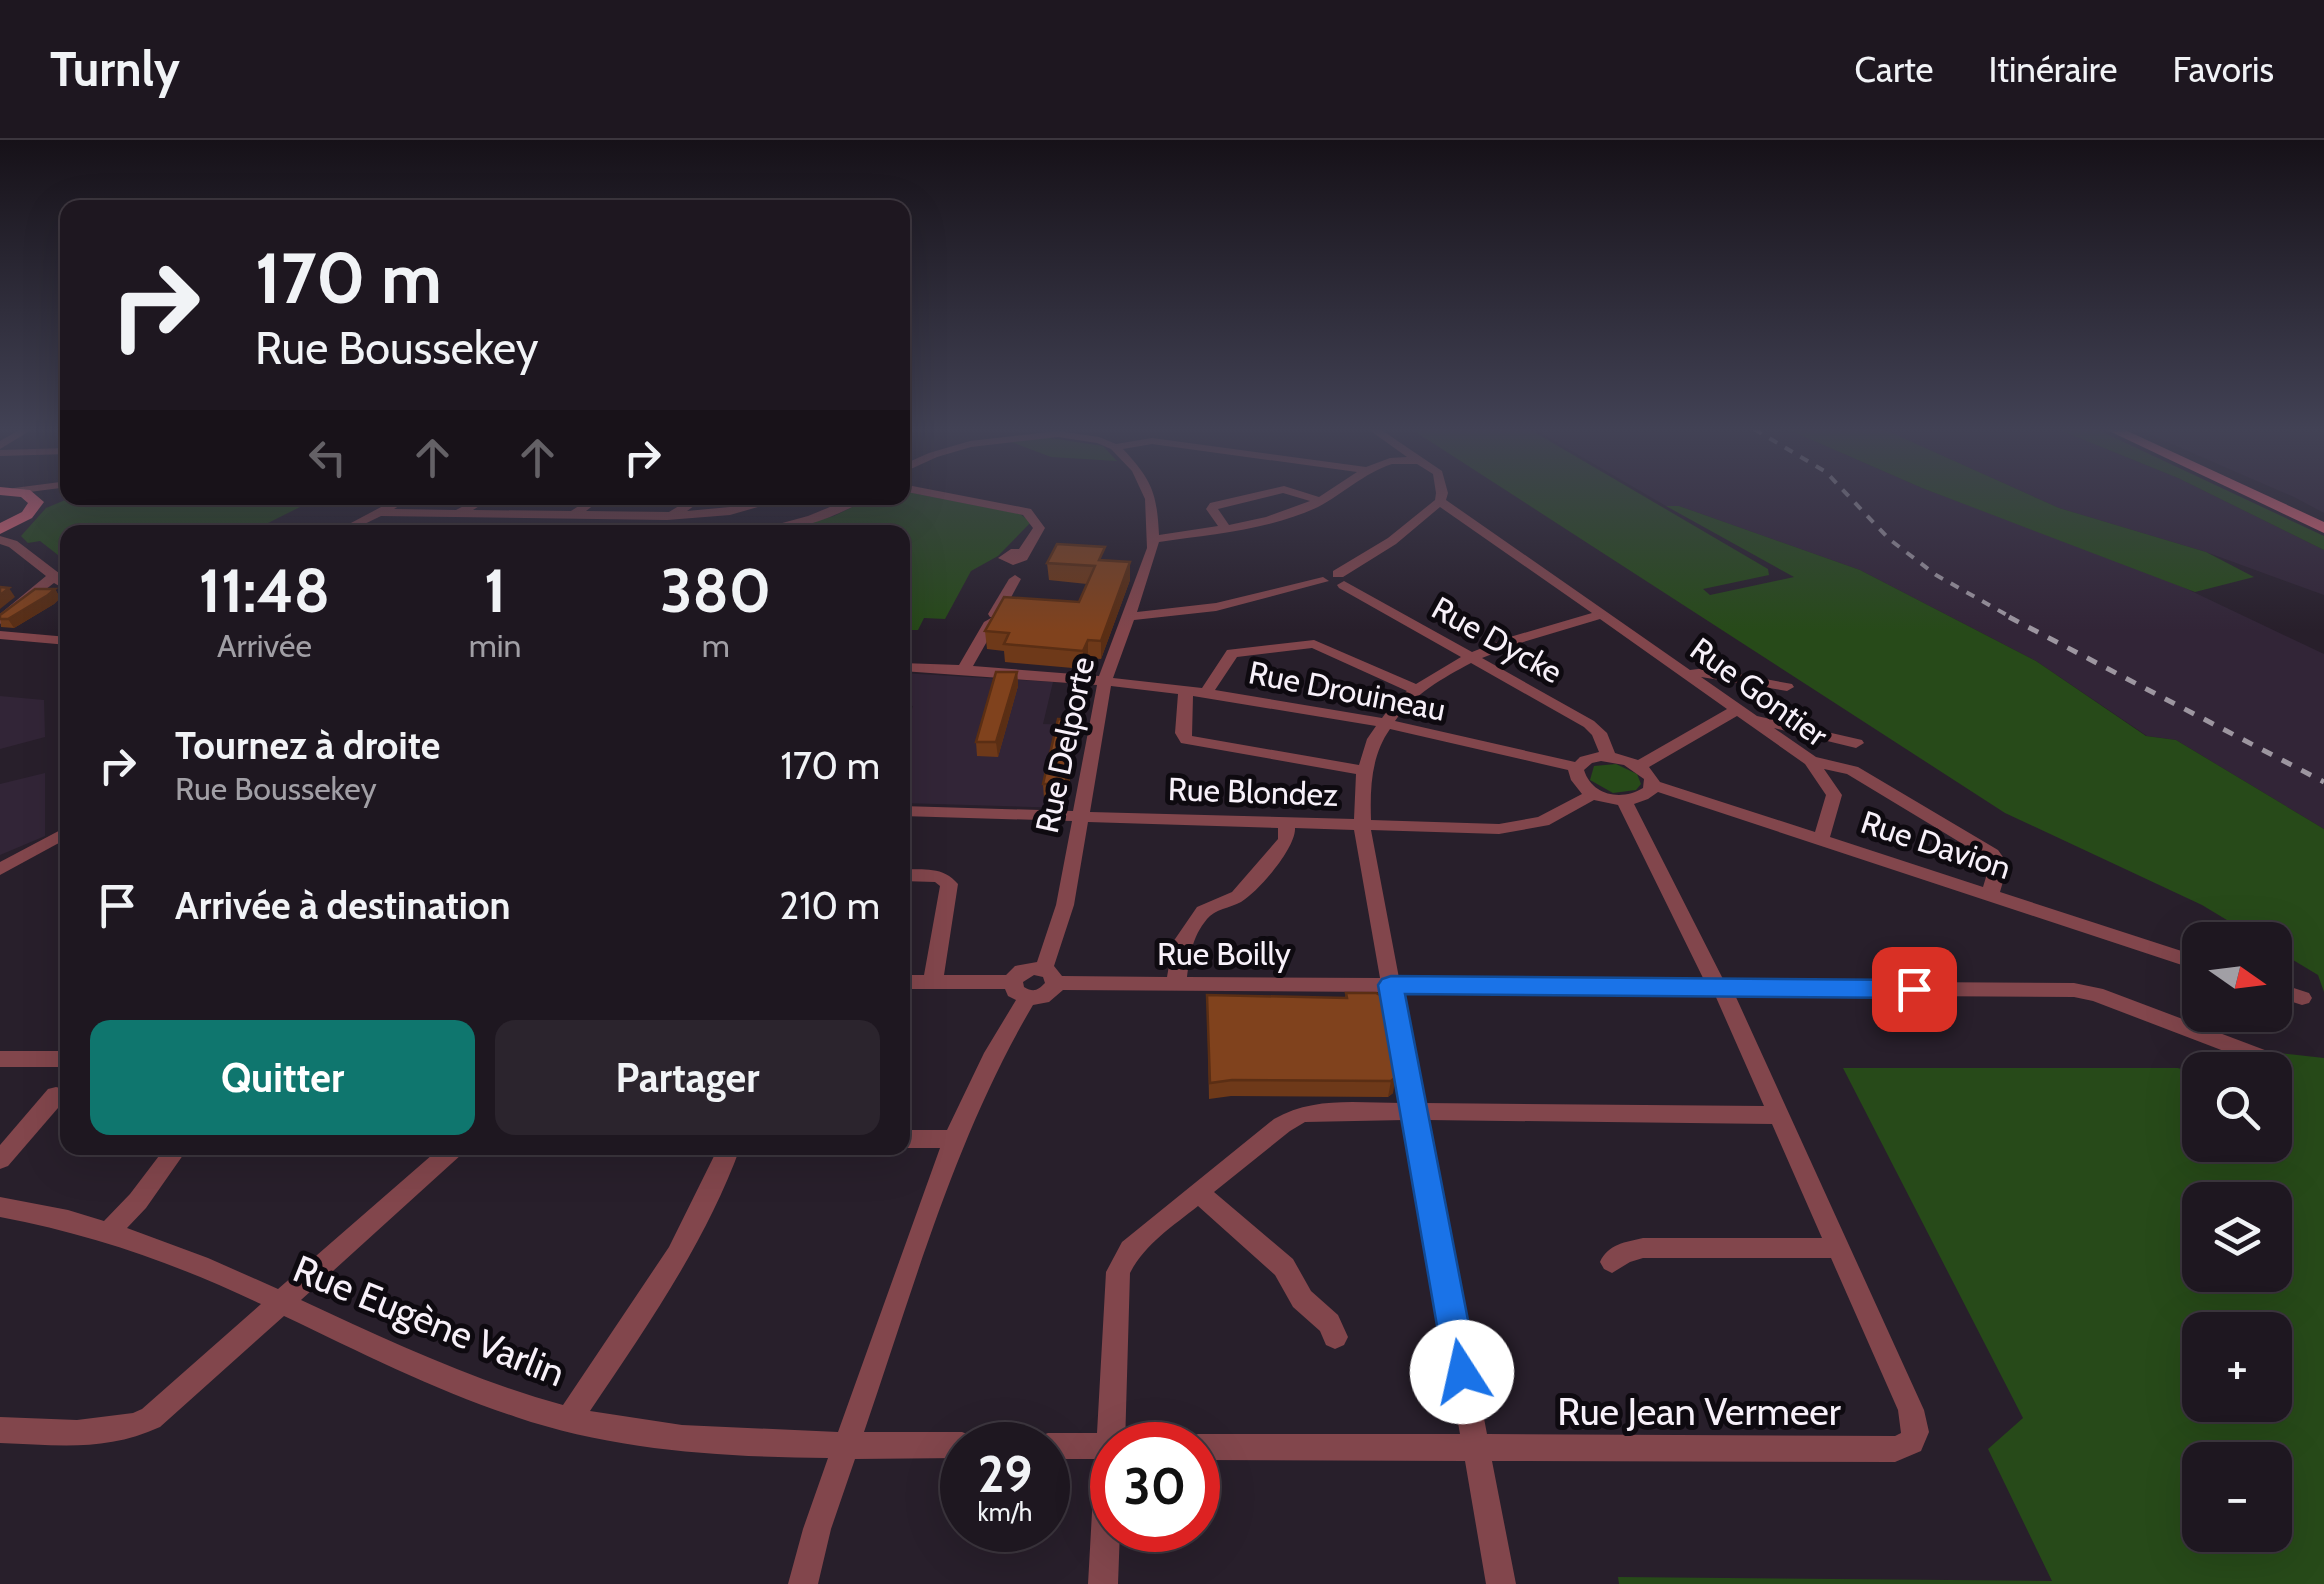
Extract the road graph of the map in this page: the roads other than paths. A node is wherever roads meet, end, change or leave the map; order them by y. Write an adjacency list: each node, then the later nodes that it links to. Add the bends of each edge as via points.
1 (28, 496): 19 (main road, via 34,498)
2 (52, 496): 19 (street)
3 (949, 496): 44 (street, via 1027,512 1038,528)
4 (1149, 496): 30 (street, Rue Delporte)
5 (1252, 496): 28 (street, via 1214,505)
6 (1306, 496): 11 (street)
7 (1327, 496): 11 (street)
8 (1440, 496): 12 (street)
9 (2261, 496): 27 (main road)
10 (2264, 496): 27 (main road)
11 (1320, 501): 28 (street)
12 (1440, 501): 33 (street); 35 (street, Rue Gontier)
13 (392, 505): 20 (street)
14 (474, 505): 21 (street)
15 (587, 505): 22 (street)
16 (688, 505): 23 (street)
17 (754, 505): 23 (street)
18 (845, 505): 26 (street)
19 (30, 512): 29 (main road); 31 (street)
20 (378, 512): 21 (street); 24 (street)
21 (456, 514): 22 (street)
22 (572, 515): 23 (street)
23 (670, 516): 25 (street)
24 (353, 525)
25 (661, 525)
26 (786, 525)
27 (2324, 525)
28 (1226, 528): 30 (street)
29 (0, 529)
30 (1154, 539): 36 (street, Rue Delporte)
31 (7, 542): 32 (street)
32 (55, 578): 34 (street); 37 (street)
33 (1341, 580): 36 (street, via 1324,576 1323,582 1216,607); 42 (street, Rue Dycke)
34 (60, 582)
35 (1605, 614): 42 (street); 45 (street, Rue Gontier)
36 (1128, 617): 46 (street, Rue Delporte)
37 (0, 620)
38 (60, 633): 40 (street)
39 (0, 635): 40 (street)
40 (36, 636): 41 (street)
41 (60, 640)
42 (1469, 656): 49 (street); 55 (street, Rue Dycke, via 1592,726)
43 (910, 667): 44 (street, Rue Drouineau)
44 (964, 670): 46 (street, Rue Drouineau)
45 (1690, 674): 47 (street); 51 (street, Rue Gontier)
46 (1105, 681): 48 (street, Rue Drouineau); 64 (street, Rue Delporte)
47 (1786, 687)
48 (1186, 690): 50 (street, Rue Drouineau); 59 (street, via 1186,740)
49 (1416, 690): 50 (street, via 1308,643 1232,653); 53 (street)
50 (1206, 693): 53 (street, Rue Drouineau)
51 (1739, 709): 52 (street, Rue Gontier); 57 (street)
52 (1756, 721): 54 (street); 56 (street, Rue Gontier)
53 (1384, 723): 58 (street, Rue Drouineau); 59 (street)
54 (1856, 743)
55 (1608, 756): 57 (street); 58 (street)
56 (1811, 761): 68 (street, Rue Gontier, via 1834,795); 71 (street, via 1852,770 1992,854 1999,864)
57 (1639, 766): 60 (street)
58 (1577, 767): 61 (street, via 1580,783)
59 (1362, 770): 66 (street)
60 (1653, 785): 62 (street, via 1645,796); 68 (street, Rue Davion)
61 (1594, 794): 62 (street); 66 (street, Rue Blondez, via 1550,819 1514,828)
62 (1624, 801): 78 (street)
63 (910, 811): 64 (street, Rue Blondez)
64 (1080, 817): 65 (street, Rue Blondez); 73 (street, Rue Delporte)
65 (1286, 822): 66 (street, Rue Blondez); 76 (street, via 1282,848 1238,896 1204,910 1185,936)
66 (1361, 824): 77 (street)
67 (60, 835): 69 (street)
68 (1821, 839): 71 (street, Rue Davion)
69 (3, 866)
70 (910, 875): 75 (street, via 939,876 950,884)
71 (1990, 894): 72 (street, Rue Davion)
72 (2182, 958)
73 (1050, 976): 76 (street, Rue Boilly); 79 (street, via 1048,994); 79 (street, via 1024,970)
74 (910, 982): 75 (street)
75 (933, 982): 79 (street)
76 (1176, 984): 77 (street, Rue Boilly)
77 (1391, 985): 78 (street, Rue Boilly); 86 (street)
78 (1720, 987): 82 (street, Rue Boilly, via 2080,990); 87 (street)
79 (1020, 990): 89 (street)
80 (2292, 995): 81 (street)
81 (2302, 998)
82 (2247, 1052)
83 (60, 1059): 84 (street)
84 (0, 1060)
85 (56, 1095): 93 (street)
86 (1414, 1111): 87 (street); 94 (street, via 1301,1114); 107 (street)
87 (1778, 1115): 97 (street)
88 (910, 1139): 89 (street)
89 (954, 1139): 104 (street)
90 (172, 1155): 96 (street)
91 (446, 1155): 99 (street)
92 (726, 1155): 101 (street, via 663,1282)
93 (0, 1160)
94 (1198, 1192): 100 (street, via 1284,1267); 102 (street, via 1130,1249 1118,1272)
95 (0, 1208): 96 (street, Rue Eugène Varlin)
96 (108, 1232): 99 (street, Rue Eugène Varlin)
97 (1838, 1248): 98 (street, via 1642,1248); 107 (street, Rue Jean Vermeer, via 1912,1410 1916,1436 1904,1447)
98 (1612, 1262)
99 (282, 1302): 101 (street, Rue Eugène Varlin, via 486,1393); 103 (street, via 141,1424 109,1431)
100 (1335, 1337)
101 (569, 1419): 104 (street, Rue Eugène Varlin, via 687,1440)
102 (1111, 1422)
103 (0, 1430)
104 (846, 1446): 105 (street, Rue Eugène Varlin); 109 (street)
105 (940, 1446)
106 (1220, 1448): 107 (street, Rue Jean Vermeer)
107 (1476, 1451): 111 (street)
108 (1105, 1552): 110 (street)
109 (803, 1584)
110 (1103, 1584)
111 (1501, 1584)

